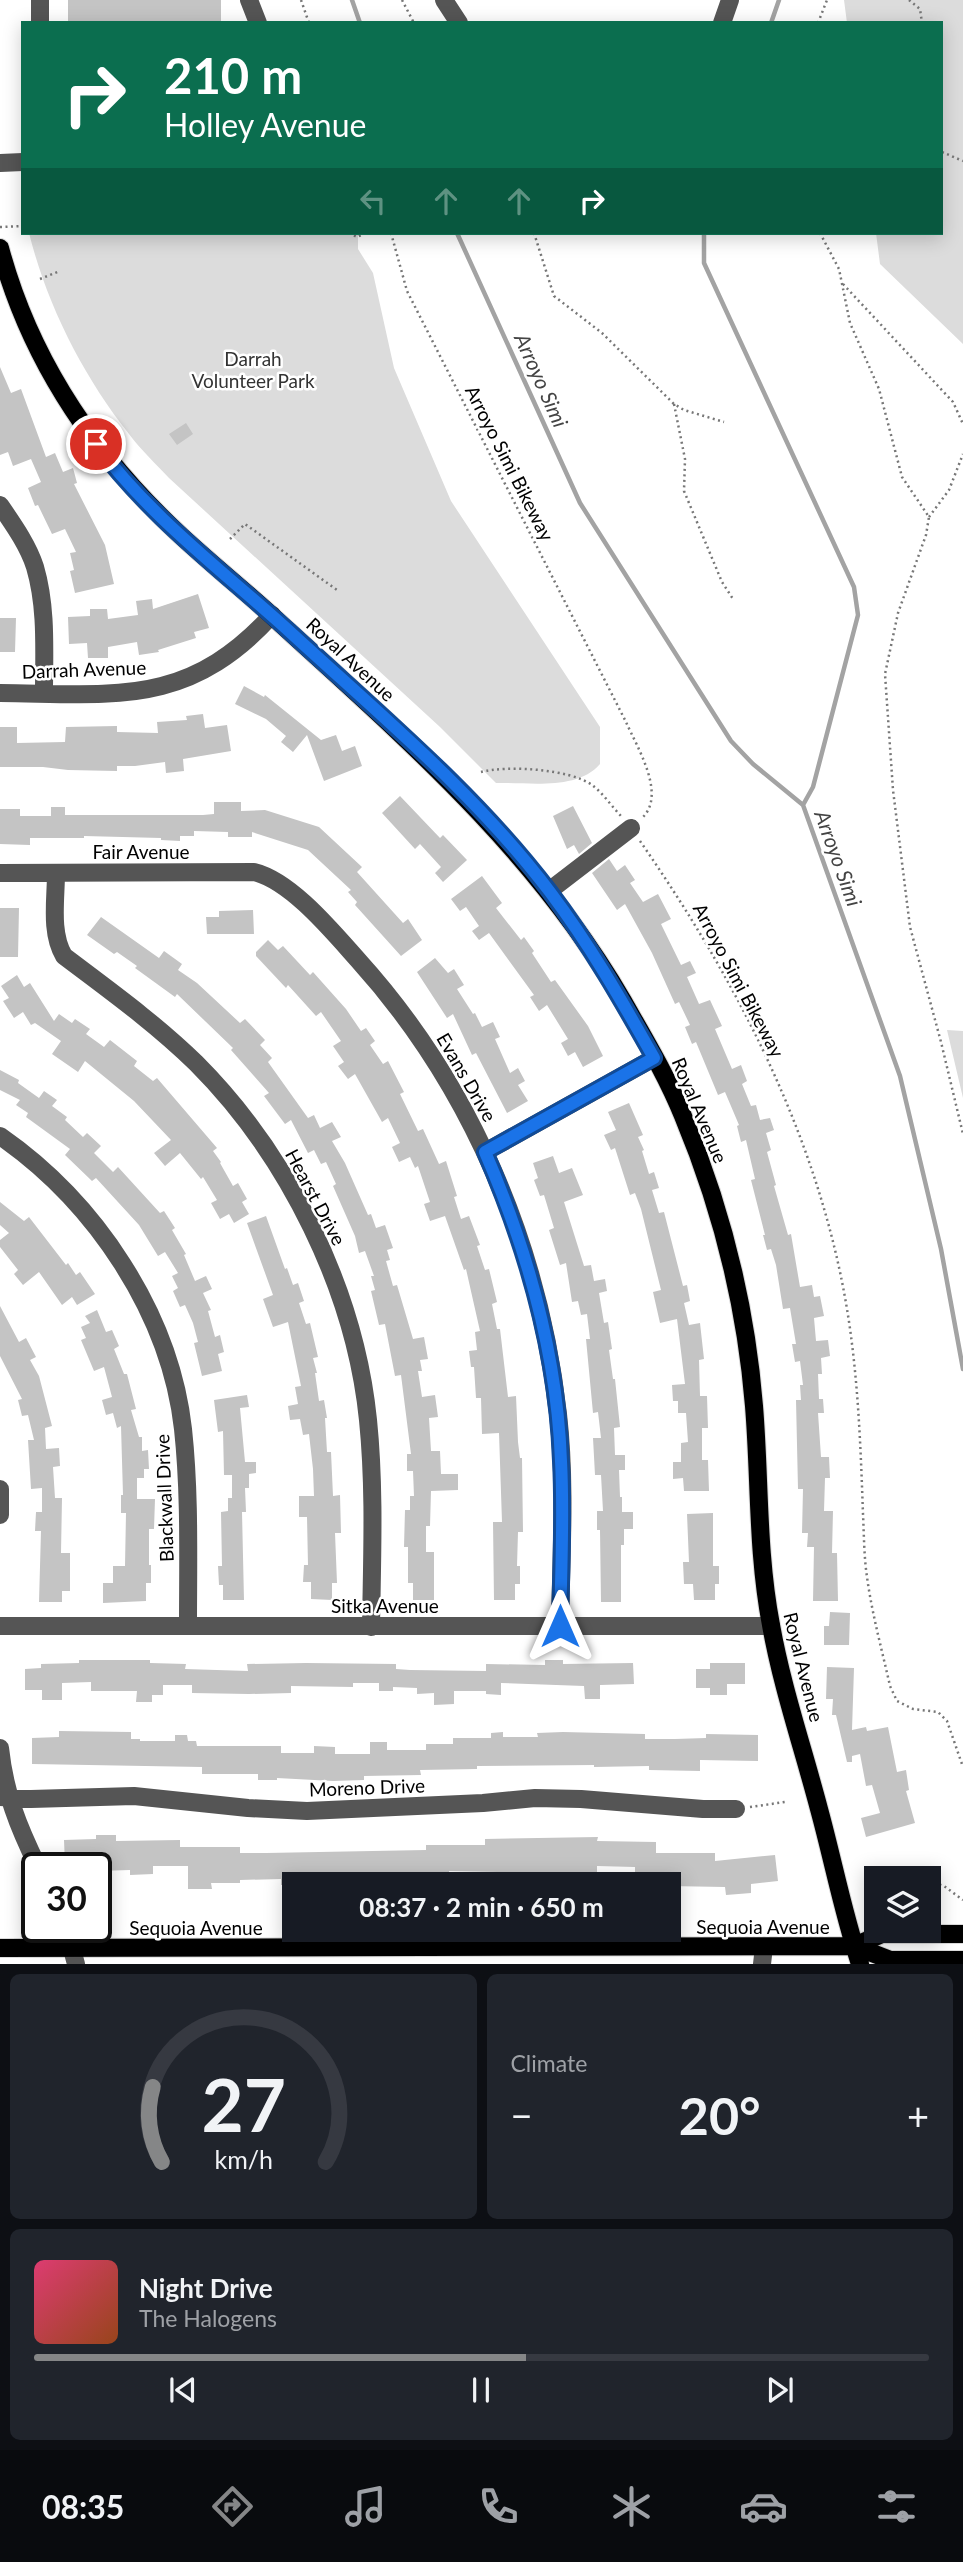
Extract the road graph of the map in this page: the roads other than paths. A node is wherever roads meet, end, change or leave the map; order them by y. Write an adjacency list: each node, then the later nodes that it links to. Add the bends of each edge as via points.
1 (40, 0): 5 (street)
2 (249, 0): 6 (street)
3 (444, 0): 7 (street)
4 (730, 0): 8 (street)
5 (40, 21)
6 (257, 21)
7 (458, 21)
8 (723, 21)
9 (21, 162): 10 (street)
10 (0, 163)
11 (0, 248): 13 (main road, Royal Avenue, via 38,351 58,389 106,458 178,533)
12 (0, 505): 15 (street, via 34,566 44,608)
13 (272, 615): 15 (street, Darrah Avenue, via 217,663 180,682 120,693); 20 (main road, Royal Avenue, via 452,782)
14 (0, 692): 15 (street, Darrah Avenue)
15 (44, 693)
16 (631, 828): 20 (street)
17 (0, 873): 18 (street, Fair Avenue)
18 (56, 873): 19 (street, Fair Avenue, via 254,872); 30 (street, Hearst Drive, via 56,936 64,956 163,1032 228,1098 284,1177 326,1259 353,1338 368,1417 373,1479)
19 (280, 883): 23 (street, Evans Drive, via 340,939 418,1034)
20 (549, 891): 21 (main road, Royal Avenue, via 586,941)
21 (654, 1058): 23 (street); 29 (main road, Royal Avenue, via 682,1112 705,1172 738,1295 754,1406 759,1543)
22 (0, 1136): 27 (street, Blackwall Drive, via 59,1185 96,1226 127,1271 152,1320 183,1426 188,1481)
23 (485, 1152): 28 (street, Evans Drive, via 527,1260 551,1366 561,1462)
24 (0, 1489): 25 (street)
25 (0, 1515)
26 (0, 1626): 27 (street, Sitka Avenue)
27 (188, 1626): 30 (street, Sitka Avenue)
28 (560, 1626): 29 (street, Sitka Avenue); 30 (street, Sitka Avenue)
29 (771, 1626): 38 (main road, Royal Avenue)
30 (371, 1627)
31 (0, 1748): 32 (street)
32 (4, 1797): 33 (street, Moreno Drive, via 134,1796 307,1811 535,1798); 34 (street)
33 (736, 1809)
34 (30, 1852)
35 (963, 1934): 38 (main road, Sequoia Avenue, via 882,1934)
36 (0, 1948): 39 (main road, Sequoia Avenue)
37 (763, 1955): 38 (main road, Sequoia Avenue); 39 (main road, Sequoia Avenue)
38 (857, 1955): 40 (main road, Sequoia Avenue)
39 (75, 1956)
40 (963, 1960)

